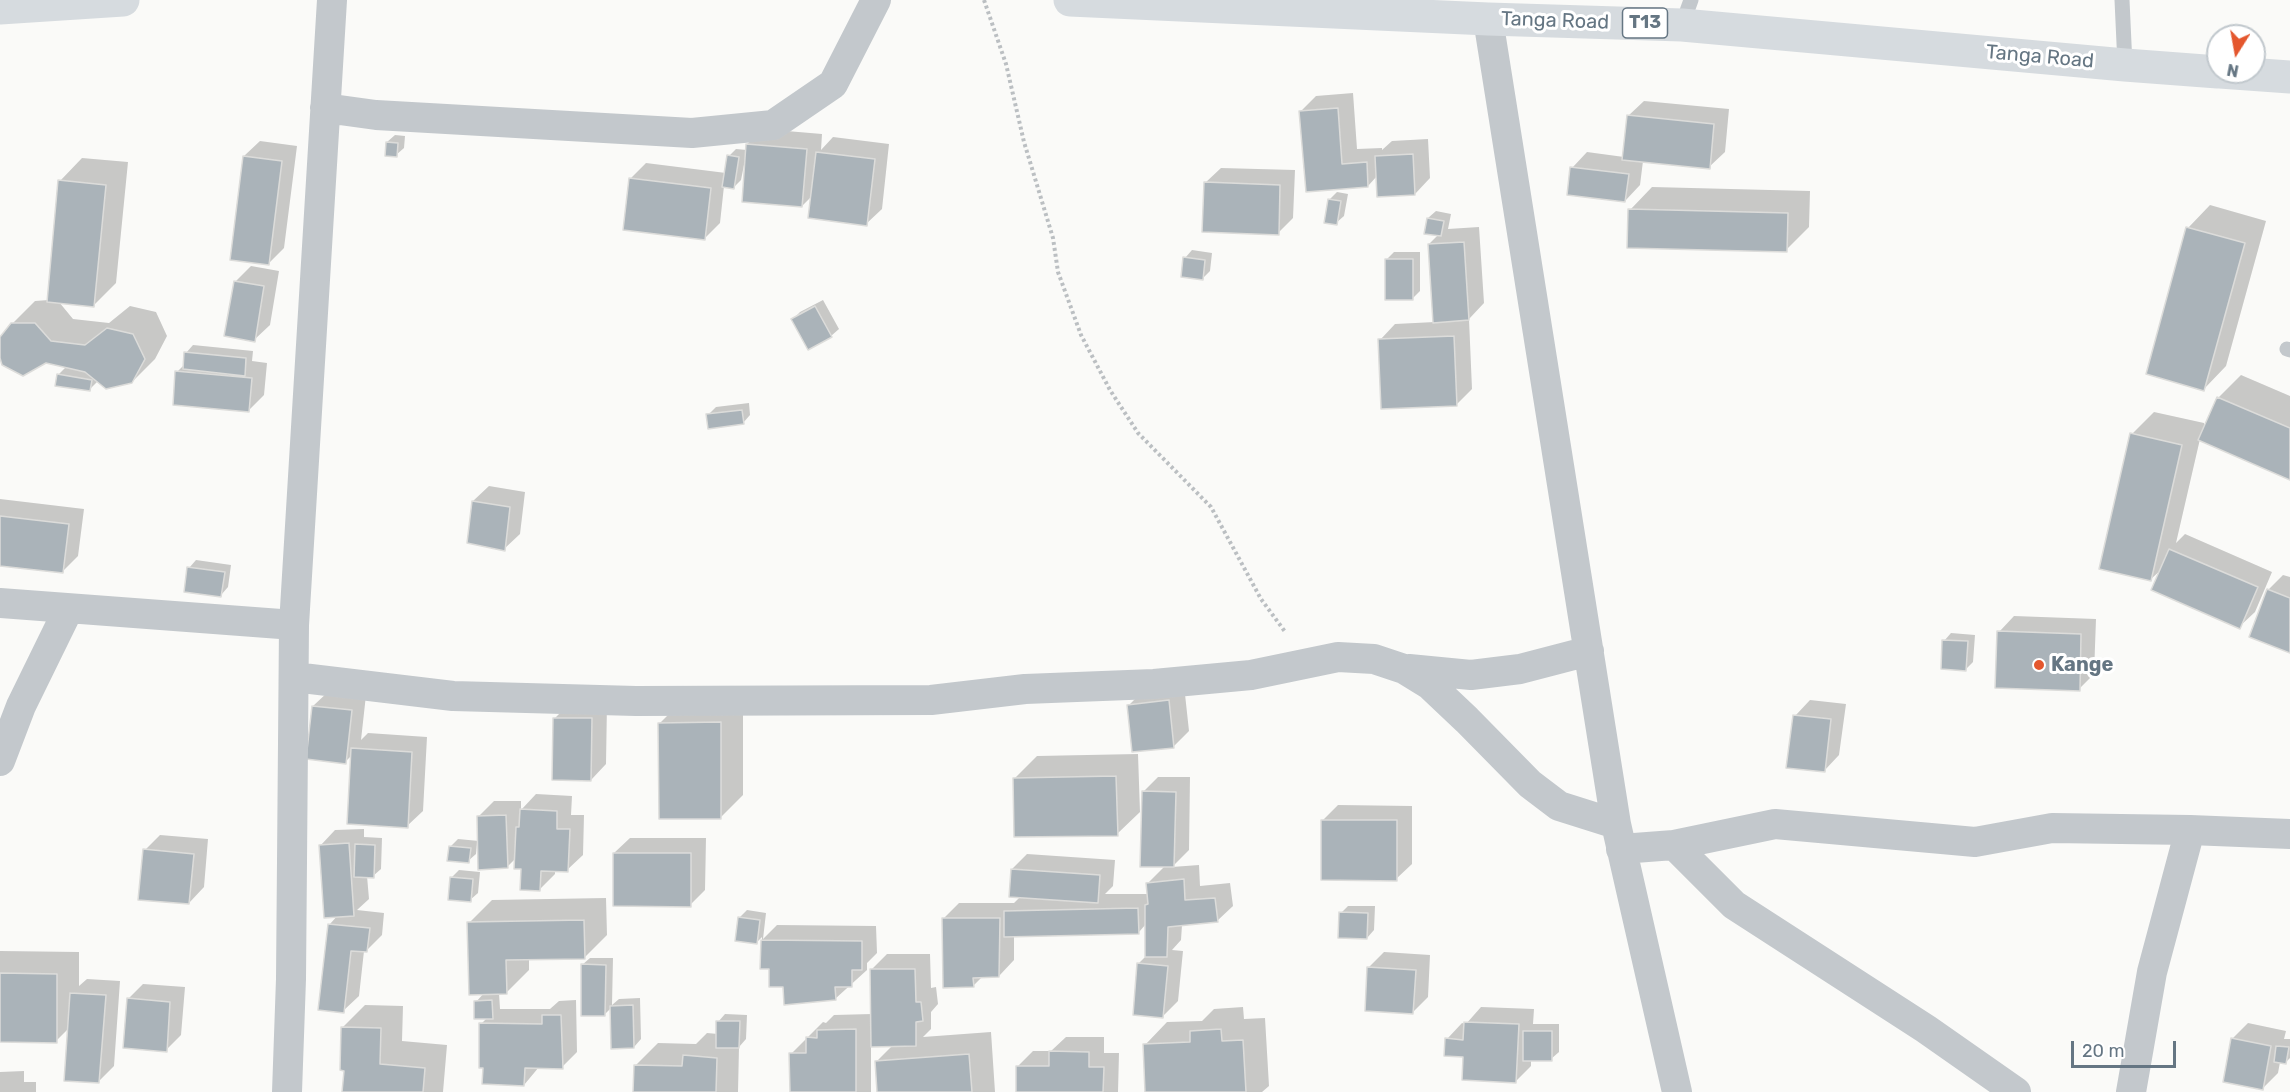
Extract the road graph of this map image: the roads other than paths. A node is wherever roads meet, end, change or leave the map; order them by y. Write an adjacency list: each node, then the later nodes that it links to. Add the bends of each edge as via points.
1 (120, 0): 6 (highway)
2 (332, 0): 13 (street)
3 (876, 0): 13 (street, via 833,84 773,125 692,133 376,115)
4 (1070, 0): 8 (highway, Tanga Road / T13)
5 (2122, 0): 9 (lane)
6 (0, 8)
7 (1687, 12): 8 (highway, Tanga Road / T13); 9 (highway, Tanga Road / T13)
8 (1488, 19): 17 (street)
9 (2125, 65): 10 (highway, Tanga Road / T13)
10 (2206, 71)
11 (2266, 75): 12 (highway, Tanga Road / T13)
12 (2290, 77)
13 (325, 108): 16 (street)
14 (0, 603): 15 (street)
15 (68, 610): 16 (street); 20 (street, via 21,706)
16 (294, 625): 19 (street)
17 (1589, 651): 18 (street, via 1520,669 1471,675); 23 (street)
18 (1404, 669): 19 (street, via 1374,659 1338,657 1251,675 1025,689 932,700 636,701 453,696); 23 (street, via 1430,685 1530,784 1559,806)
19 (294, 677): 25 (street)
20 (0, 761)
21 (2190, 830): 22 (street); 24 (street, via 2052,828 1974,842 1775,824); 28 (street, via 2152,972)
22 (2290, 834)
23 (1618, 836): 24 (street); 26 (street)
24 (1674, 845): 27 (street, via 1734,905)
25 (287, 1092)
26 (1677, 1092)
27 (2016, 1092)
28 (2131, 1092)

